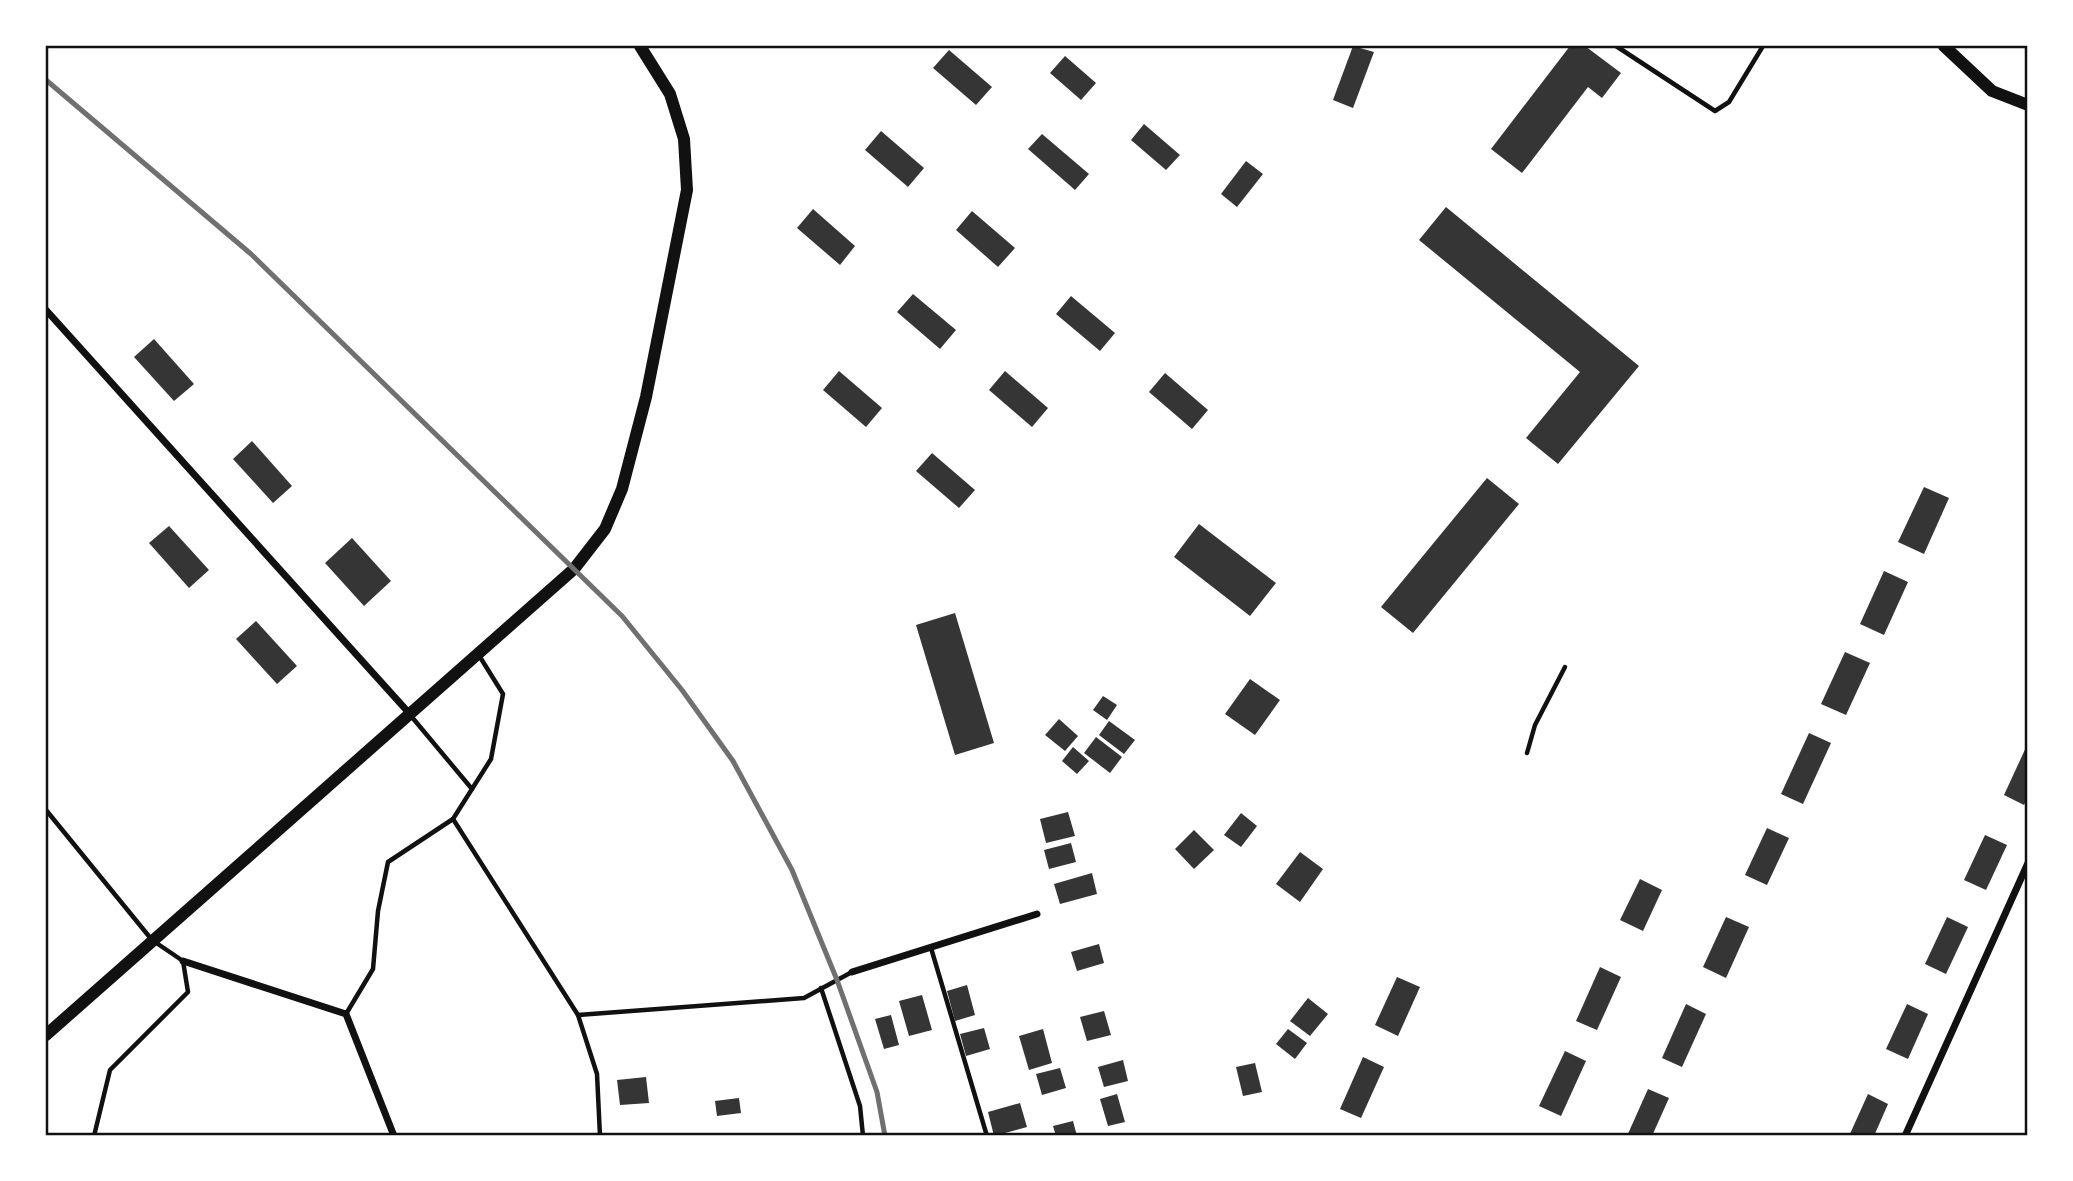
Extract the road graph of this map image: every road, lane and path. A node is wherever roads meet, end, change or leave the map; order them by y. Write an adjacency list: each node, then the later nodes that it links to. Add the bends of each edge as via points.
1 (640, 46): 7 (main road, via 670,94 684,139 687,190 646,397 622,489 605,529 574,569)
2 (1616, 46): 3 (lane, via 1715,111 1729,102)
3 (1763, 46)
4 (1944, 46): 5 (main road, via 1992,91)
5 (2028, 105)
6 (46, 310): 9 (street)
7 (478, 653): 9 (main road); 11 (lane, via 503,694 491,759)
8 (1565, 667): 10 (lane, via 1535,725)
9 (409, 713): 11 (lane); 16 (main road)
10 (1527, 753)
11 (472, 789): 13 (lane)
12 (46, 810): 16 (lane)
13 (453, 819): 21 (lane, via 388,862 373,970); 22 (lane)
14 (2028, 863): 29 (street)
15 (1037, 914): 17 (street)
16 (152, 940): 18 (lane); 23 (main road)
17 (931, 948): 19 (street); 28 (lane)
18 (183, 961): 21 (street); 24 (lane, via 188,992 110,1070)
19 (852, 972): 20 (lane)
20 (821, 988): 22 (lane, via 804,998); 27 (lane, via 860,1107)
21 (346, 1014): 25 (street)
22 (578, 1015): 26 (lane, via 597,1073)
23 (46, 1035)
24 (94, 1136)
25 (394, 1136)
26 (600, 1136)
27 (863, 1136)
28 (987, 1136)
29 (1905, 1136)

